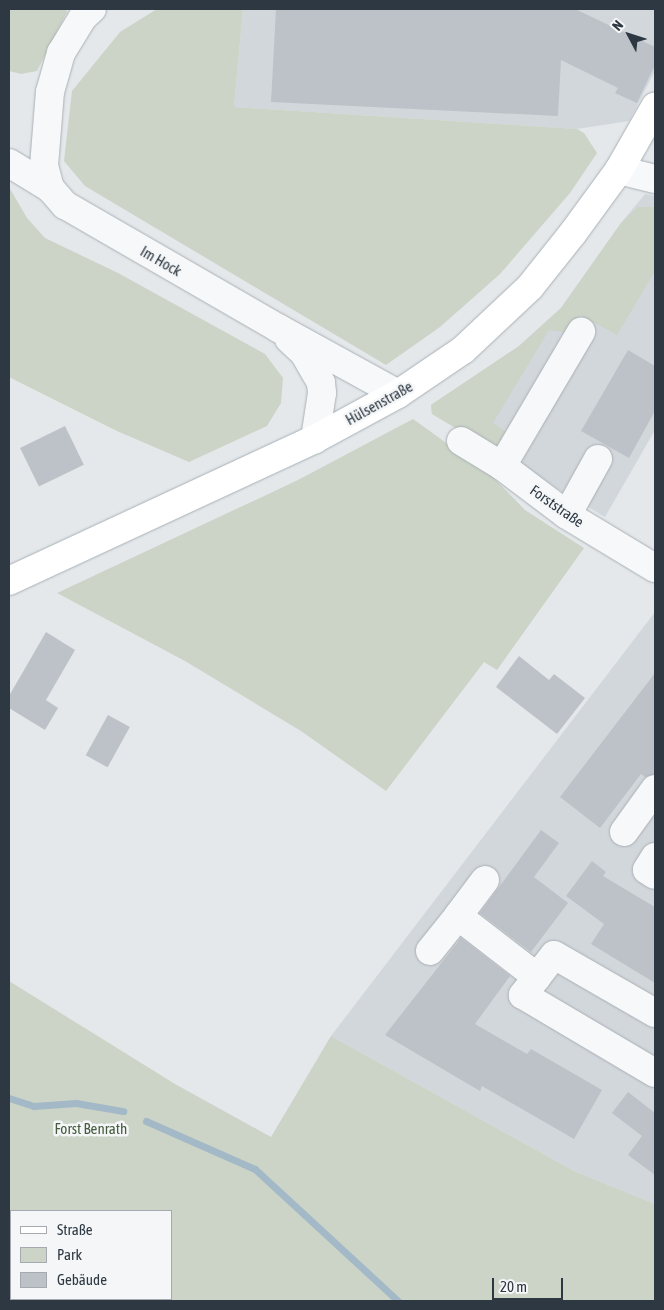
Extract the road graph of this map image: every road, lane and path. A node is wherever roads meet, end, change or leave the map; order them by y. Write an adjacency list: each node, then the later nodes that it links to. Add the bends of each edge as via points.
1 (87, 10): 6 (street, Im Hock, via 61,53 50,92 44,166)
2 (655, 107): 4 (main road, Hülsenstraße)
3 (9, 164): 6 (street, Im Hock)
4 (619, 170): 5 (street); 9 (main road, Hülsenstraße, via 530,287 463,350)
5 (655, 179)
6 (50, 188): 7 (street, Im Hock, via 65,205)
7 (278, 328): 9 (street, Im Hock); 10 (street, Im Hock, via 304,353 321,383)
8 (581, 332): 13 (street)
9 (398, 394): 10 (main road, Hülsenstraße)
10 (315, 439): 16 (main road, Hülsenstraße)
11 (461, 441): 13 (street, Forststraße)
12 (598, 459): 14 (street)
13 (502, 466): 14 (street, Forststraße)
14 (567, 515): 15 (street, Forststraße)
15 (655, 568)
16 (9, 581)
17 (655, 788): 18 (street)
18 (624, 832)
19 (655, 857): 20 (street, via 647,870)
20 (655, 875)
21 (485, 880): 22 (street)
22 (458, 916): 23 (street); 24 (street)
23 (430, 951)
24 (538, 977): 25 (street, via 554,955); 26 (street, via 523,995)
25 (655, 1013)
26 (655, 1073)

